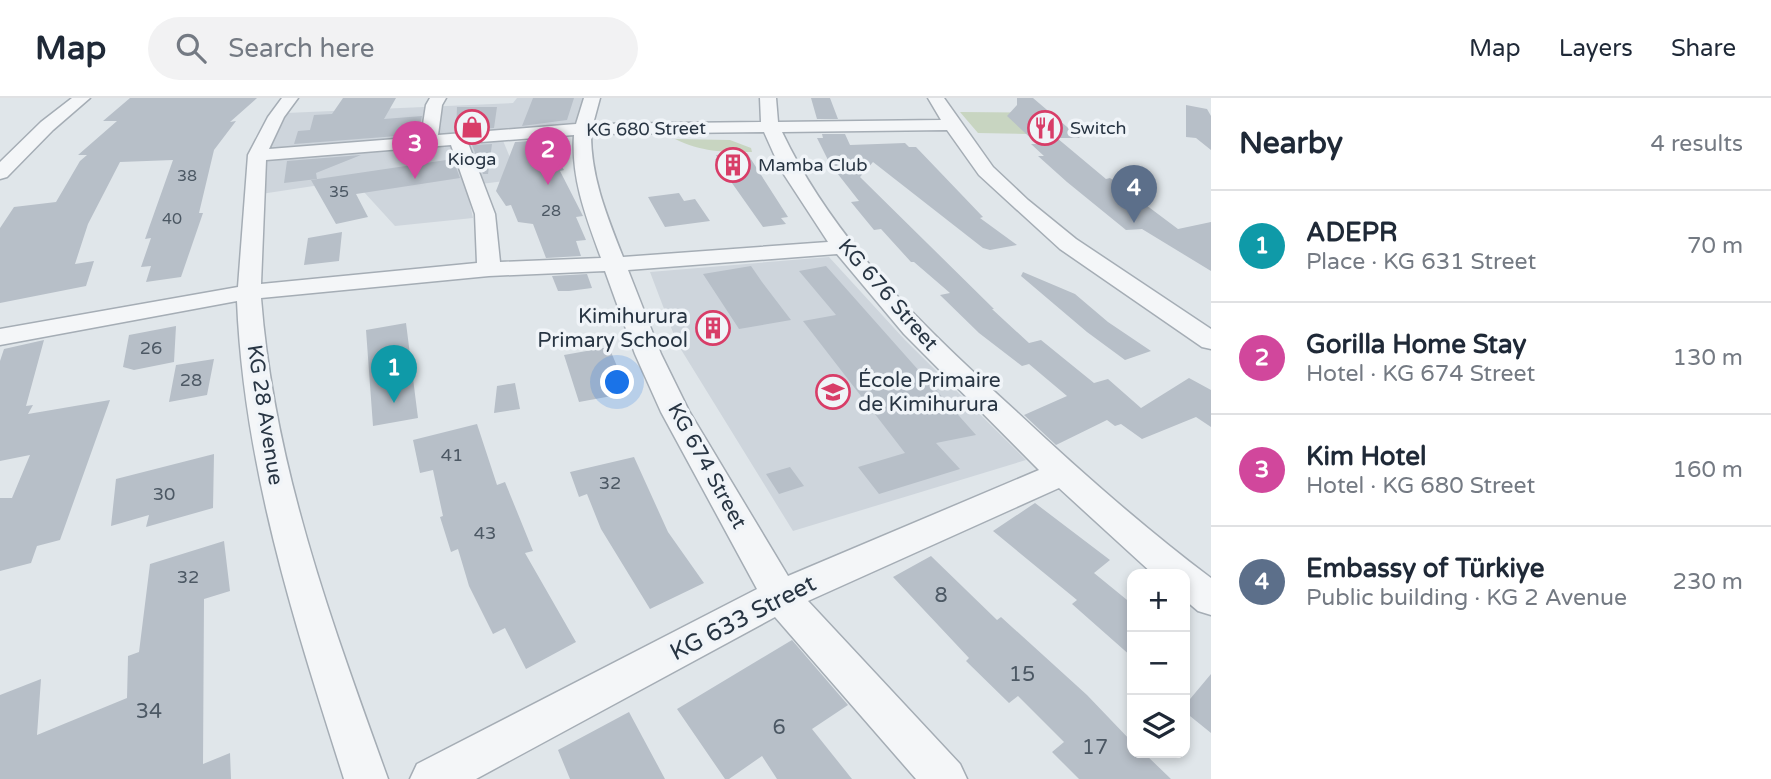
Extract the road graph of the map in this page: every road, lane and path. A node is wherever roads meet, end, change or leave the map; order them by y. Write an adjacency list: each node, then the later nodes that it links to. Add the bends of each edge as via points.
1 (82, 98): 13 (street)
2 (290, 98): 12 (street)
3 (438, 98): 11 (street)
4 (592, 98): 9 (street, KG 674 Street)
5 (768, 98): 8 (street, KG 676 Street)
6 (936, 98): 7 (street)
7 (952, 125): 8 (street, KG 680 Street); 19 (street, via 986,171 1068,244)
8 (771, 127): 9 (street, KG 680 Street); 14 (street, KG 676 Street, via 798,184)
9 (583, 129): 10 (street, KG 680 Street); 15 (street, KG 674 Street, via 583,174)
10 (458, 139): 11 (street, KG 680 Street); 16 (street, via 485,214)
11 (429, 141): 12 (street, KG 680 Street)
12 (257, 155): 17 (street, KG 28 Avenue)
13 (0, 173)
14 (844, 247): 15 (street); 20 (street, KG 676 Street, via 956,371)
15 (616, 265): 16 (street); 23 (street, KG 674 Street, via 675,412)
16 (489, 270): 17 (street)
17 (249, 292): 18 (street); 25 (street, KG 28 Avenue, via 260,405 279,497 306,601)
18 (0, 337)
19 (1211, 341)
20 (1063, 473): 21 (street, KG 676 Street); 23 (street, KG 633 Street)
21 (1173, 569)
22 (1190, 583): 24 (street)
23 (780, 596): 26 (street, KG 633 Street); 27 (street, KG 674 Street)
24 (1211, 599)
25 (366, 779)
26 (432, 779)
27 (945, 779)

